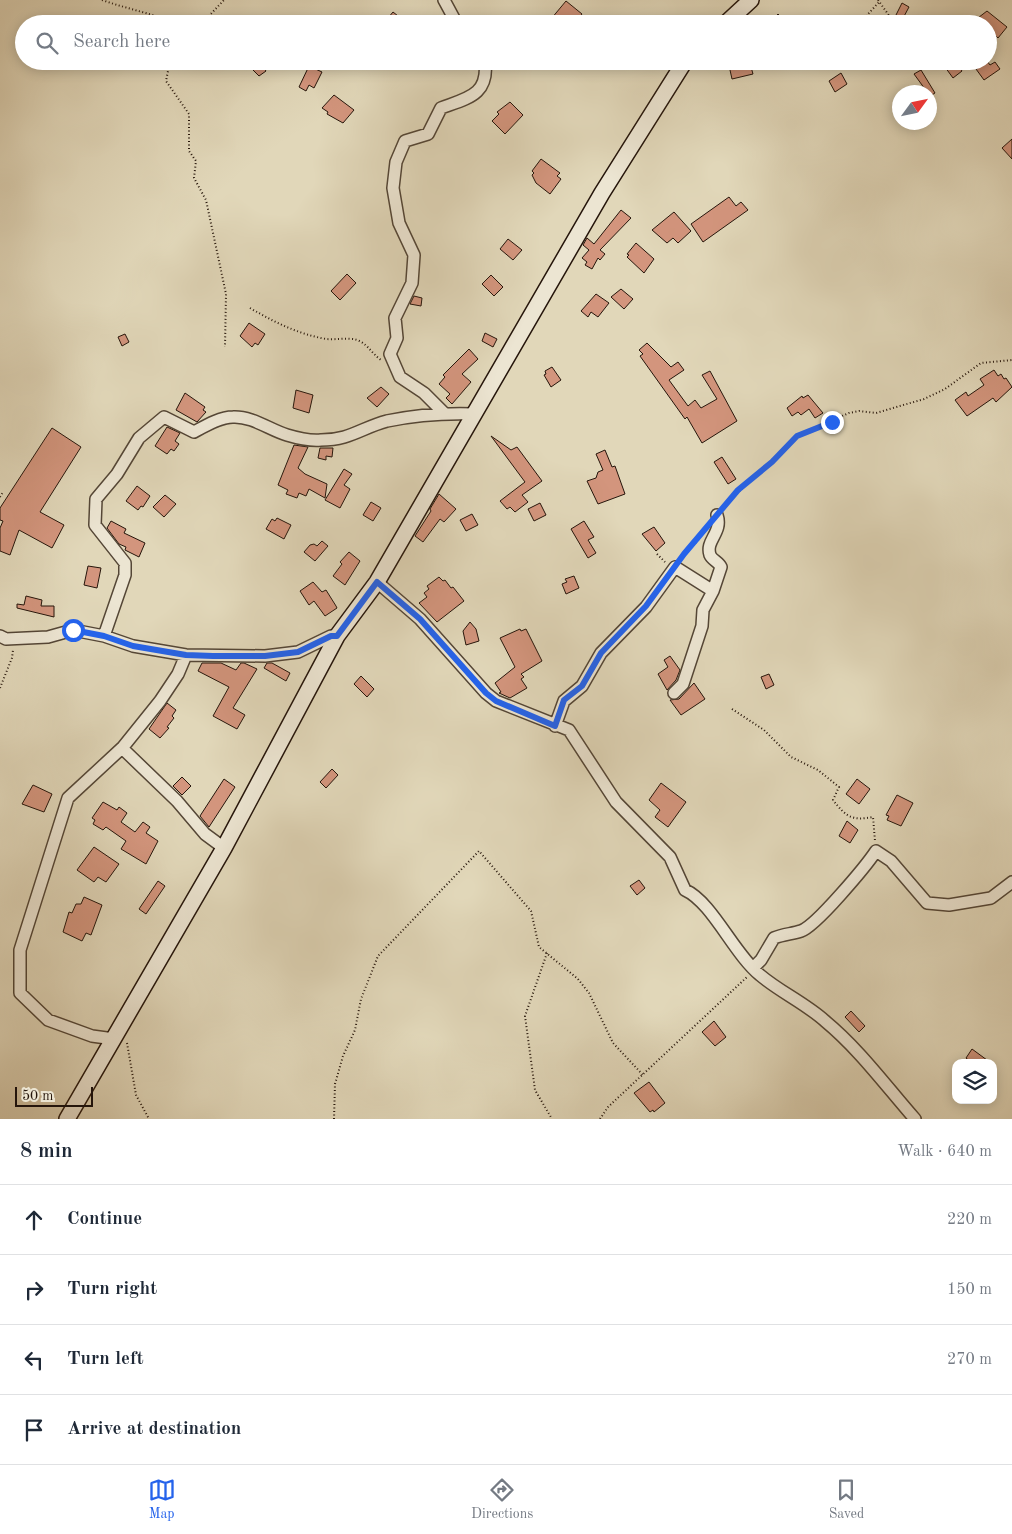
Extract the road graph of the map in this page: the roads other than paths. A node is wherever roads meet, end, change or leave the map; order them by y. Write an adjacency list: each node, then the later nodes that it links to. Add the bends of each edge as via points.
1 (444, 0): 3 (street)
2 (751, 0): 4 (street)
3 (452, 15)
4 (735, 15)
5 (486, 70): 7 (street, via 487,76 475,96 441,108 428,134 406,141 396,162 393,188 399,223 414,255 412,283 396,318 397,338 390,354 400,377 424,393)
6 (679, 70): 8 (street, via 602,194)
7 (444, 413): 8 (street); 13 (street, via 387,421 346,438 320,441 288,436 254,421 233,417 194,432 164,418 139,438 117,474 96,499 95,525 125,562 125,575)
8 (474, 414): 10 (street)
9 (717, 515): 11 (street, via 719,528 710,550 721,567)
10 (377, 582): 14 (street); 17 (street, via 420,619 486,693 496,701)
11 (713, 592): 16 (street, via 703,610 698,640 683,684); 17 (street, via 674,567 646,606 601,653 582,686 564,700)
12 (0, 636): 13 (street, via 6,639 48,637 73,630)
13 (104, 636): 15 (street, via 133,646)
14 (337, 636): 15 (street, via 298,652 265,656); 19 (street)
15 (186, 655): 18 (street, via 160,701)
16 (674, 693)
17 (555, 726): 21 (street, via 569,730 616,802 670,857 685,890 696,895)
18 (122, 748): 19 (street, via 177,801 205,834); 22 (street, via 68,798 20,950 20,993 48,1020 92,1036)
19 (224, 848): 22 (street)
20 (1012, 882): 21 (street, via 992,898 949,905 927,902 891,861 876,851 866,867 802,931 774,938)
21 (753, 968): 24 (street, via 826,1022 858,1053)
22 (114, 1039): 23 (street)
23 (67, 1119)
24 (915, 1119)

